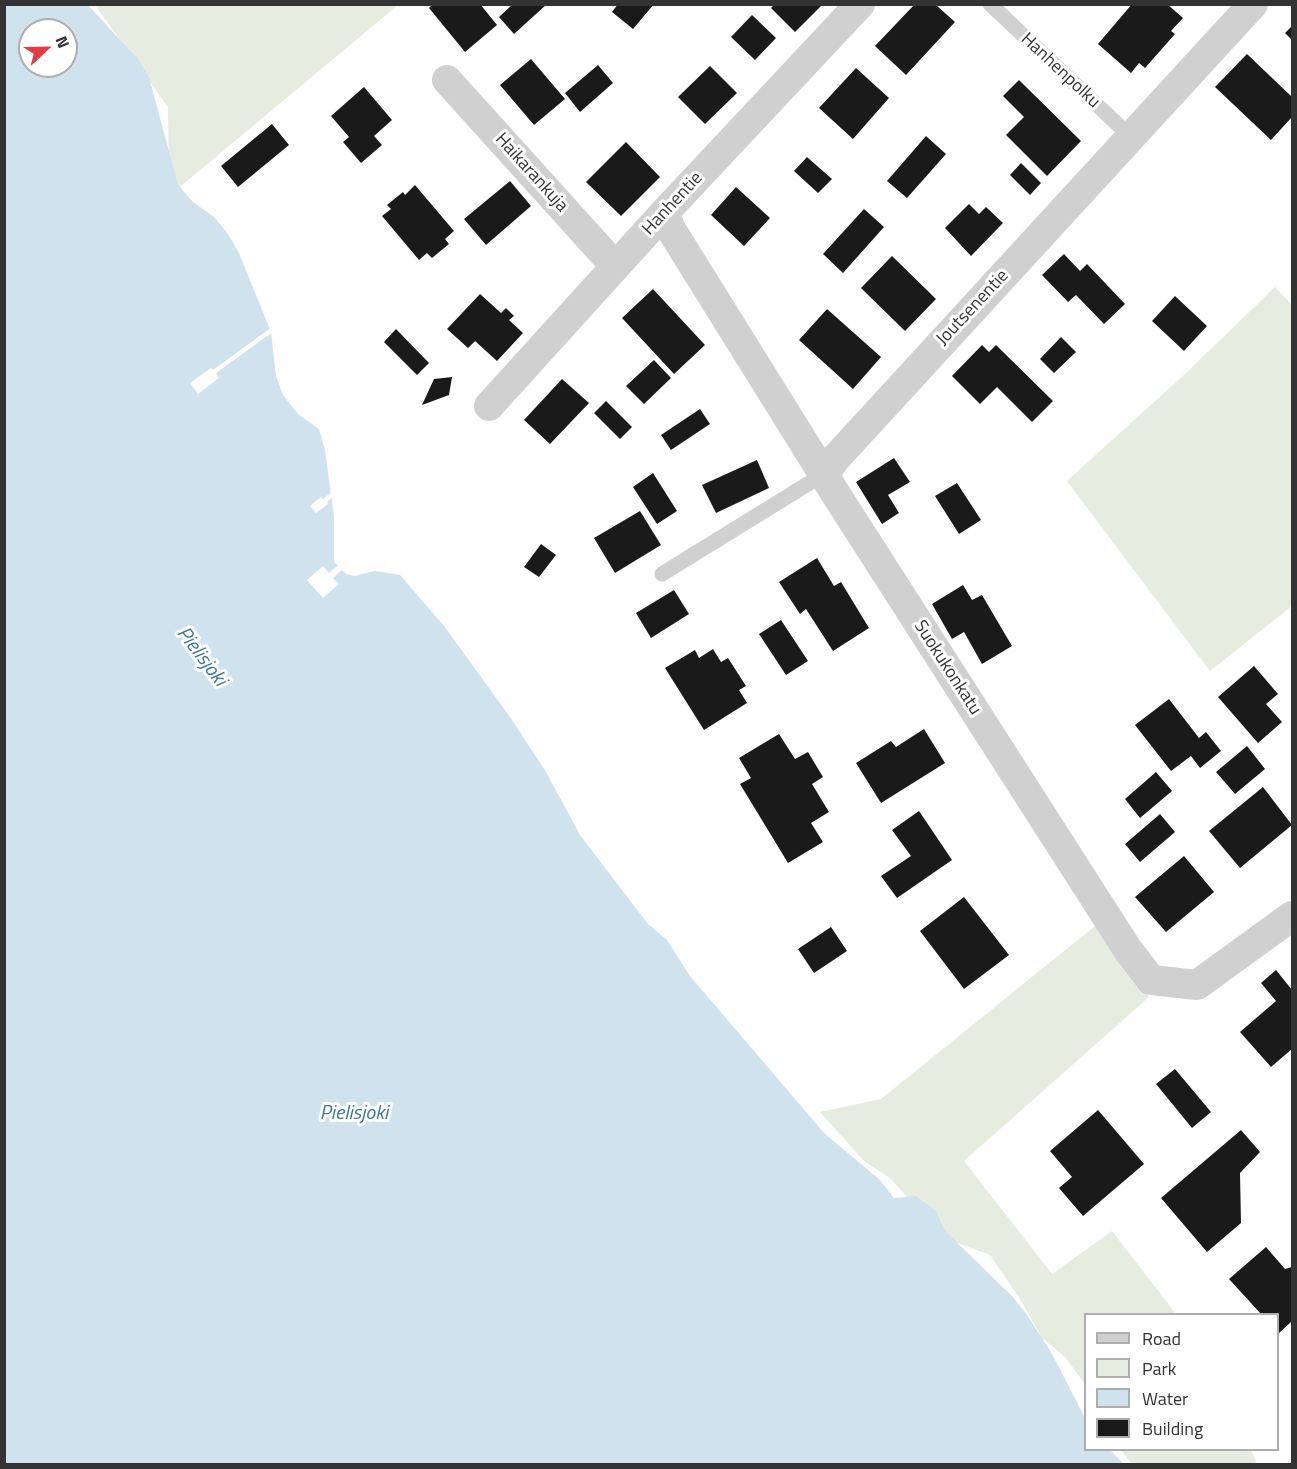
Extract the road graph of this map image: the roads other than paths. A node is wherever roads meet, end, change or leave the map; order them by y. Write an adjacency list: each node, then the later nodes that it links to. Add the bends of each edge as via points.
1 (860, 4): 6 (street, Hanhentie)
2 (990, 4): 5 (lane, Hanhenpolku)
3 (1253, 4): 5 (street, Joutsenentie)
4 (447, 80): 7 (street, Haikarankuja)
5 (1131, 137): 9 (street, Joutsenentie)
6 (664, 213): 7 (street, Hanhentie); 9 (street, Suokukonkatu)
7 (615, 266): 8 (street, Hanhentie)
8 (489, 406)
9 (824, 474): 10 (lane, Joutsenentie); 11 (street, Suokukonkatu, via 1128,950 1151,980 1197,985)
10 (662, 573)
11 (1293, 916)

